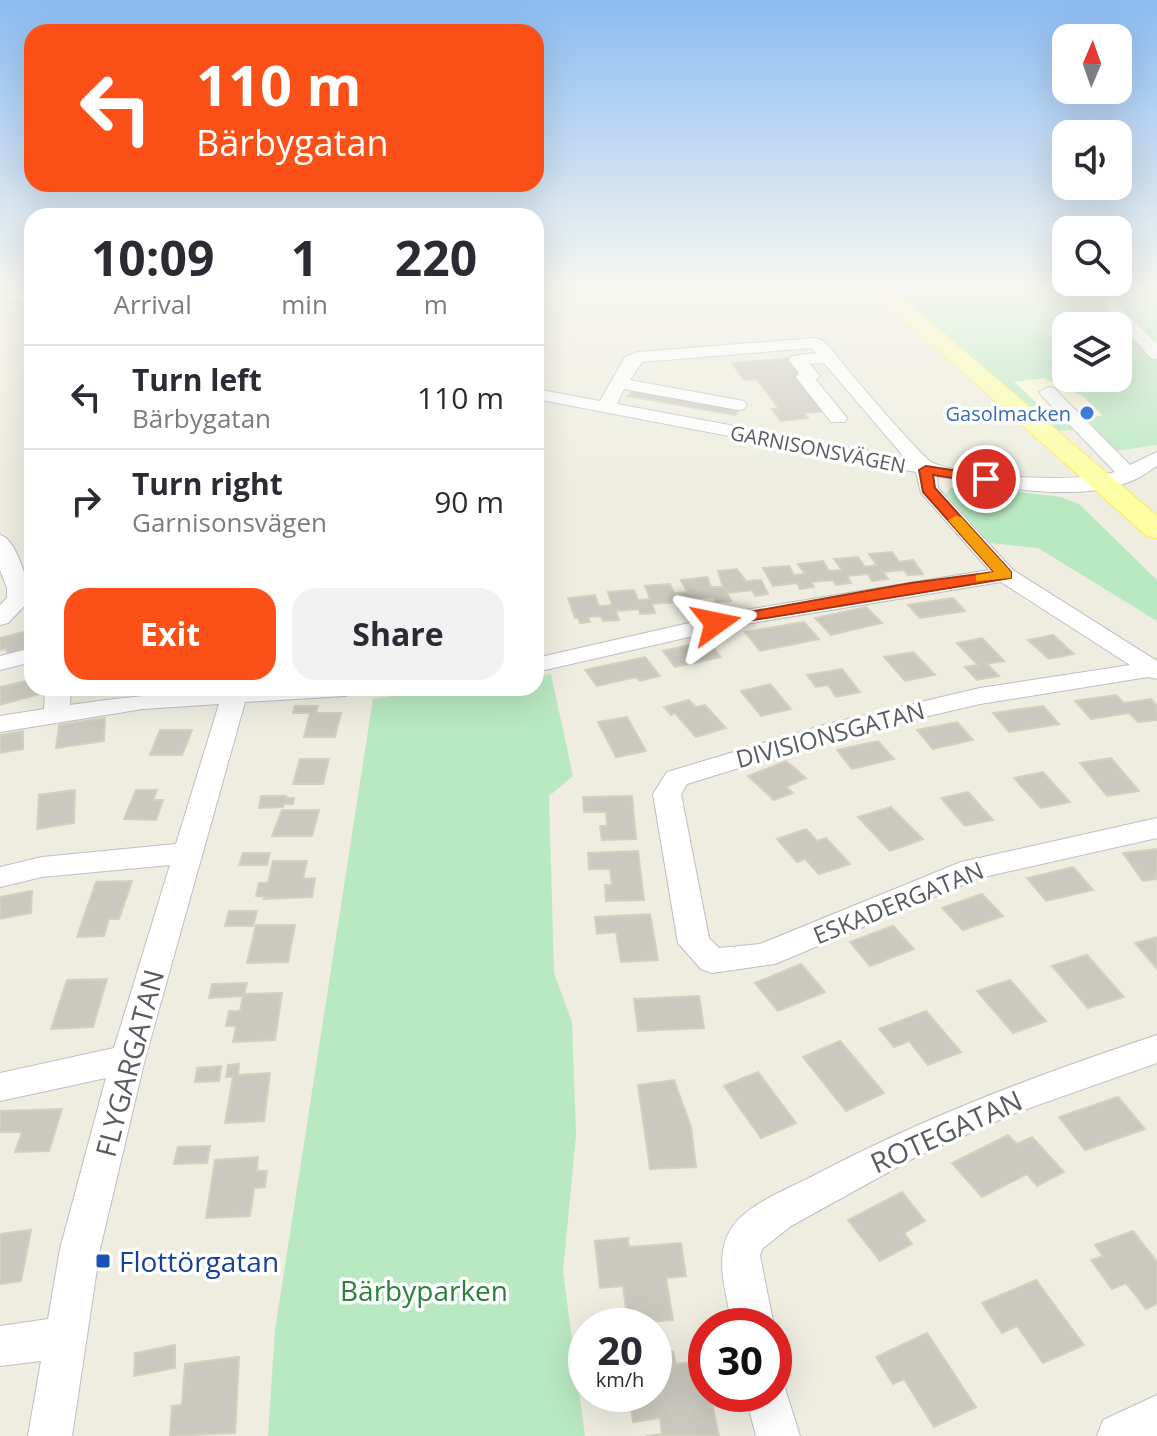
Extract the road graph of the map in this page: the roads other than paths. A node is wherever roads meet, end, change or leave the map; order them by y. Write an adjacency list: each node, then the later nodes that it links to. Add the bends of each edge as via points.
1 (689, 353): 5 (street, via 638,357)
2 (825, 353): 4 (street)
3 (942, 353): 13 (main road)
4 (829, 357): 10 (street); 10 (street, via 797,360 842,422)
5 (619, 383): 8 (street); 9 (street)
6 (1048, 392): 13 (street)
7 (544, 395): 9 (street, GARNISONSVÄGEN)
8 (738, 405)
9 (606, 407): 12 (street, GARNISONSVÄGEN)
10 (880, 414): 12 (street)
11 (1157, 458): 13 (street)
12 (926, 470): 13 (street, GARNISONSVÄGEN, via 1027,483); 17 (street, via 928,489)
13 (1103, 480): 14 (main road); 16 (main road)
14 (1157, 530)
15 (0, 541): 18 (street, via 18,588 18,600)
16 (1157, 555)
17 (1005, 575): 21 (street, via 746,617); 22 (street)
18 (0, 618)
19 (24, 657): 20 (street)
20 (0, 663)
21 (544, 663)
22 (1155, 671): 32 (street, DIVISIONSGATAN, via 980,696 836,730 677,778 667,794)
23 (24, 674): 24 (street)
24 (0, 678)
25 (57, 696): 27 (street)
26 (234, 696): 27 (street, via 143,701); 30 (street, FLYGARGATAN)
27 (56, 715): 28 (street)
28 (0, 724)
29 (1157, 828): 32 (street, ESKADERGATAN, via 972,869 764,956 712,961)
30 (188, 853): 31 (street, via 42,867); 34 (street, FLYGARGATAN)
31 (0, 877)
32 (694, 943)
33 (1157, 1049): 36 (street, ROTEGATAN, via 1002,1103 901,1147 777,1214 747,1238 740,1256)
34 (128, 1059): 35 (street); 37 (street, FLYGARGATAN, via 80,1249)
35 (0, 1087)
36 (750, 1308)
37 (67, 1337): 38 (street); 41 (street, FLYGARGATAN)
38 (0, 1346)
39 (772, 1412): 42 (street)
40 (1157, 1417): 43 (street)
41 (50, 1436)
42 (778, 1436)
43 (1119, 1436)

